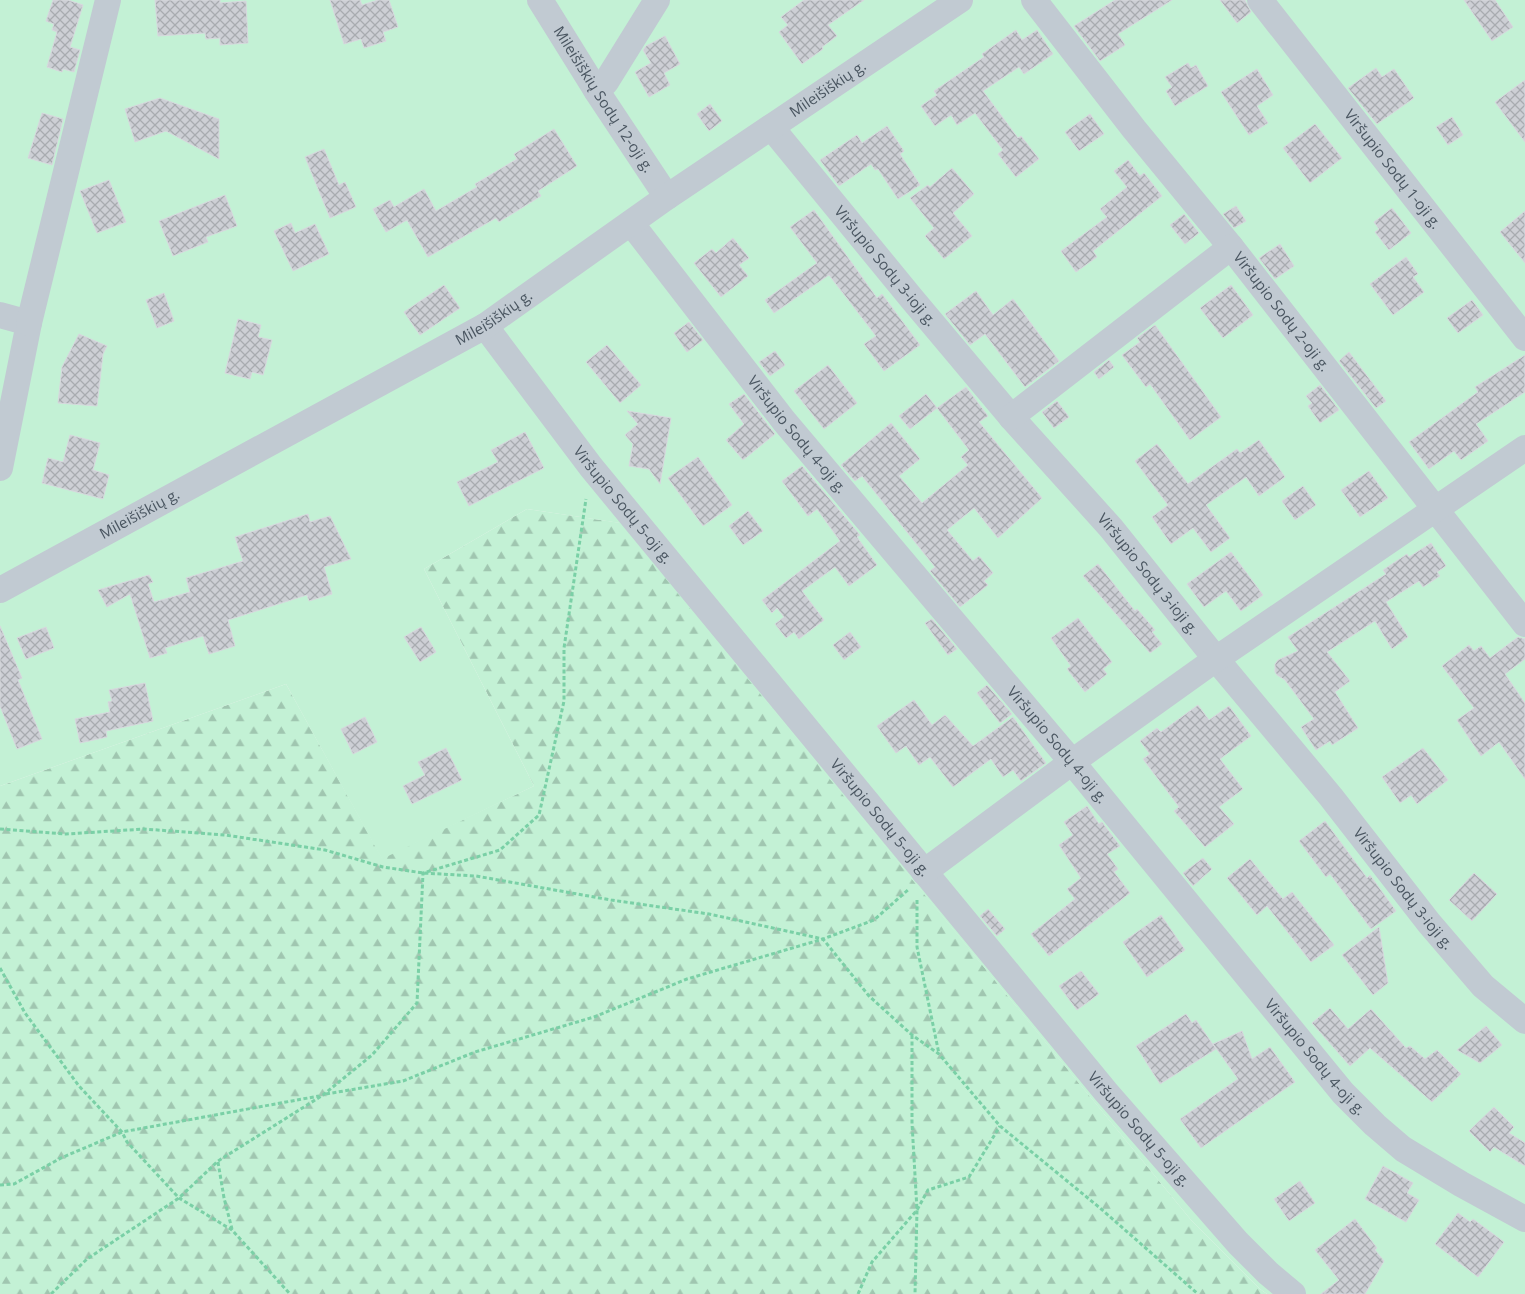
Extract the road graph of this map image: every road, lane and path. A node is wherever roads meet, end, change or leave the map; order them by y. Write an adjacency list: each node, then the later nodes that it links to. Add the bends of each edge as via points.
1 (108, 0): 14 (street)
2 (540, 0): 8 (street, Mileišiškių Sodų 12-oji g.)
3 (676, 0): 7 (street)
4 (960, 0): 9 (street, Mileišiškių g.)
5 (1034, 0): 12 (street, Viršupio Sodų 2-oji g., via 1134,129)
6 (1260, 0): 16 (street, Viršupio Sodų 1-oji g.)
7 (650, 11): 8 (street, via 606,82)
8 (596, 90): 10 (street, Mileišiškių Sodų 12-oji g.)
9 (771, 127): 10 (street, Mileišiškių g.); 17 (street, Viršupio Sodų 3-ioji g.)
10 (667, 197): 11 (street, Mileišiškių g.)
11 (631, 223): 15 (street, Mileišiškių g.); 25 (street, Viršupio Sodų 4-oji g., via 784,421)
12 (1232, 247): 17 (street); 21 (street, Viršupio Sodų 2-oji g.)
13 (0, 315): 14 (street)
14 (29, 323): 20 (street)
15 (486, 326): 19 (street, Viršupio Sodų 5-oji g.); 22 (street, Mileišiškių g.)
16 (1525, 338)
17 (1012, 417): 24 (street, Viršupio Sodų 3-ioji g., via 1111,528)
18 (1525, 448): 21 (street)
19 (591, 467): 27 (path, via 564,648 564,701 539,815 500,850); 28 (street, Viršupio Sodų 5-oji g.)
20 (0, 468)
21 (1437, 510): 23 (street, Viršupio Sodų 2-oji g.); 24 (street)
22 (0, 590)
23 (1525, 624)
24 (1216, 659): 25 (street); 31 (street, Viršupio Sodų 3-ioji g., via 1331,797 1429,923 1483,986)
25 (1072, 762): 28 (street); 41 (street, Viršupio Sodų 4-oji g., via 1343,1093 1403,1149)
26 (0, 829): 27 (path, via 66,834 144,829 225,835 324,850 383,867)
27 (423, 873): 29 (path, via 476,876 708,914); 34 (path, via 417,1003 372,1055)
28 (922, 876): 29 (path, via 874,920); 33 (path, via 916,909 917,947); 48 (street, Viršupio Sodų 5-oji g., via 1238,1244)
29 (823, 939): 32 (path, via 869,996); 34 (path, via 687,979 594,1017 476,1052 403,1081)
30 (0, 968): 36 (path, via 25,1013 79,1086)
31 (1525, 1021)
32 (912, 1035): 33 (path); 40 (path)
33 (939, 1054): 35 (path)
34 (323, 1095): 36 (path); 37 (path)
35 (1000, 1126): 40 (path, via 969,1177 928,1190); 47 (path)
36 (122, 1132): 38 (path, via 61,1158 14,1184); 39 (path, via 127,1142)
37 (218, 1162): 39 (path); 42 (path)
38 (0, 1185)
39 (179, 1198): 42 (path); 43 (path, via 87,1259)
40 (916, 1210): 45 (path, via 872,1262); 46 (path)
41 (1525, 1219)
42 (232, 1230): 44 (path)
43 (51, 1294)
44 (290, 1294)
45 (858, 1294)
46 (915, 1294)
47 (1198, 1294)
48 (1293, 1294)

